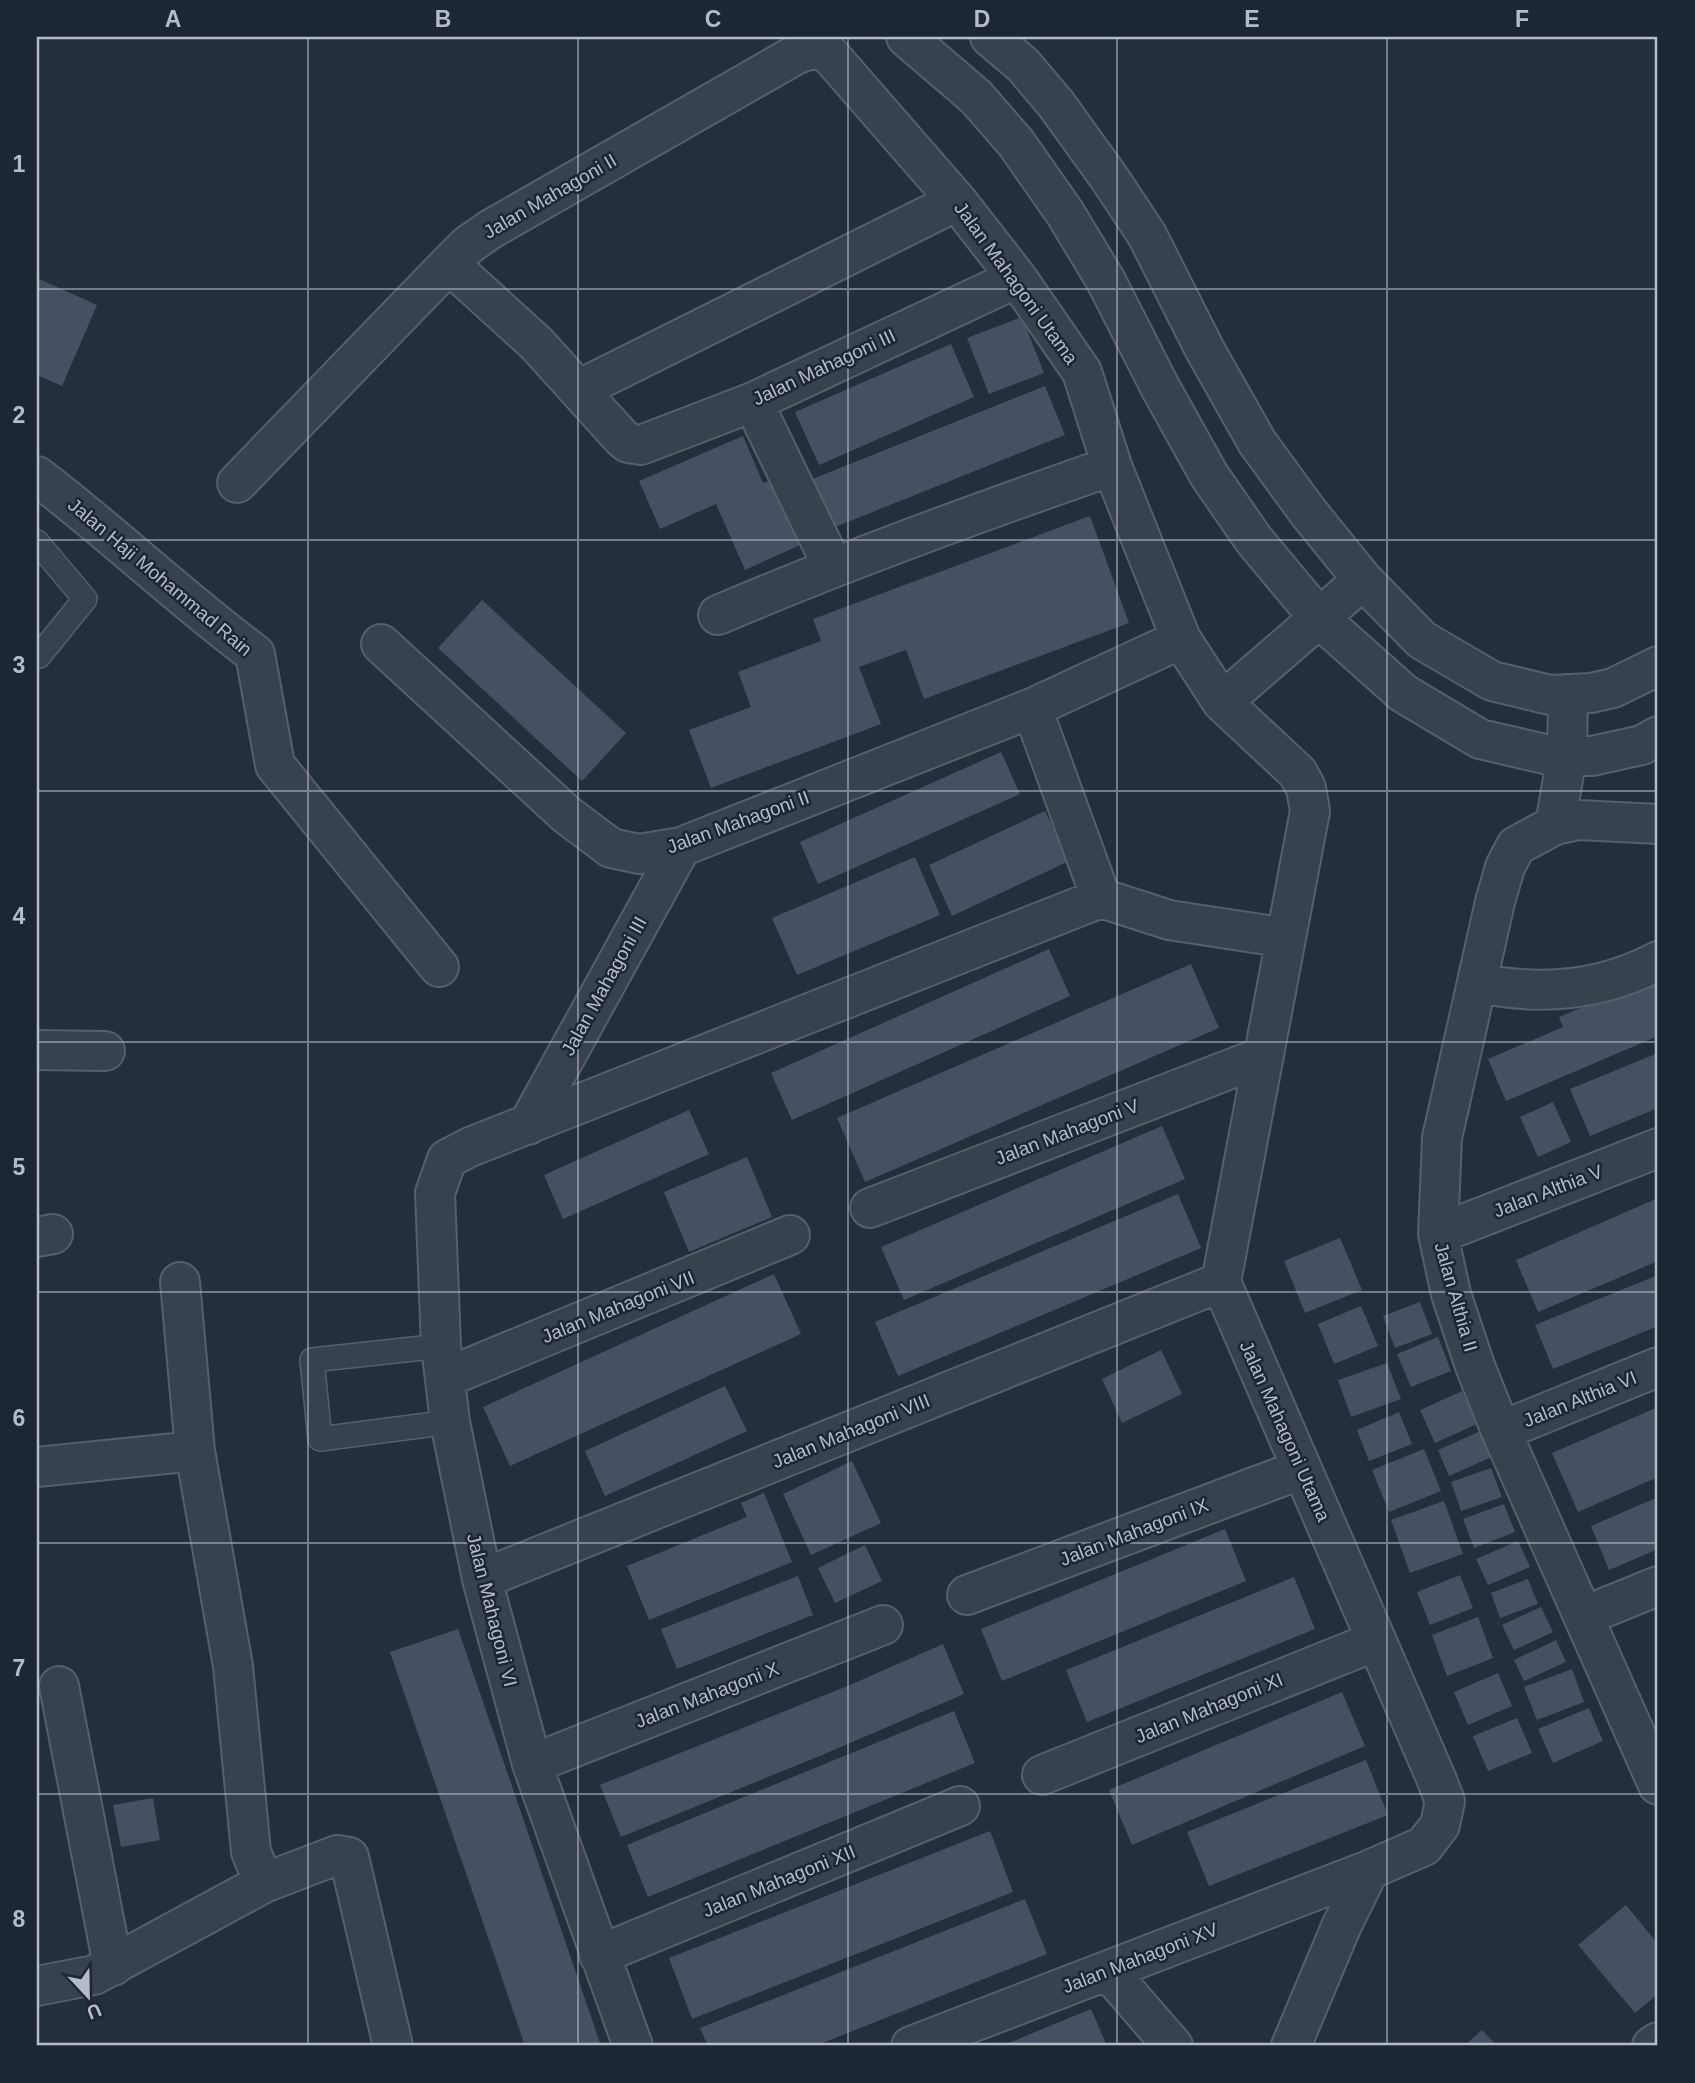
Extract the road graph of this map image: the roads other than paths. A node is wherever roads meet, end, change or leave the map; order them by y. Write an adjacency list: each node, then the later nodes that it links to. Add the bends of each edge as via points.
1 (906, 37): 16 (street, via 976,97 1016,143 1106,281 1209,475 1254,540)
2 (990, 37): 14 (street, via 1023,65 1056,104 1110,179 1147,235 1205,351 1258,442)
3 (815, 48): 4 (street, Jalan Mahagoni Utama, via 829,54); 5 (street, Jalan Mahagoni II, via 491,229)
4 (957, 201): 6 (street, Jalan Mahagoni Utama); 7 (street)
5 (449, 264): 7 (street); 11 (street, Jalan Mahagoni II)
6 (1017, 278): 8 (street, Jalan Mahagoni III); 9 (street, Jalan Mahagoni Utama, via 1082,372)
7 (580, 389): 8 (street, Jalan Mahagoni III, via 621,438 641,445)
8 (752, 402): 13 (street)
9 (1112, 466): 13 (street); 17 (street, Jalan Mahagoni Utama)
10 (37, 477): 32 (street, Jalan Haji Mohammad Rain, via 255,654 275,765)
11 (237, 482)
12 (37, 542): 19 (lane, via 85,599)
13 (833, 567): 15 (street)
14 (1363, 579): 16 (street); 21 (street, via 1422,640 1492,681 1550,695)
15 (718, 615)
16 (1319, 618): 22 (street); 25 (street, via 1403,694 1480,739 1549,755)
17 (1181, 639): 22 (street, Jalan Mahagoni Utama); 23 (street)
18 (382, 644): 28 (street, Jalan Mahagoni II, via 566,815 611,848 639,854)
19 (37, 655)
20 (1658, 666): 21 (street, via 1613,688)
21 (1580, 694): 25 (street)
22 (1222, 702): 30 (street, Jalan Mahagoni Utama, via 1298,773 1306,788 1310,811)
23 (1031, 708): 28 (street, Jalan Mahagoni II); 29 (street)
24 (1658, 736): 25 (street, via 1642,745)
25 (1579, 756): 26 (street)
26 (1567, 822): 27 (street); 33 (street, Jalan Althia II, via 1516,846 1495,902)
27 (1658, 824)
28 (681, 847): 37 (street, Jalan Mahagoni III)
29 (1101, 898): 30 (street, via 1169,920); 37 (street)
30 (1286, 938): 36 (street, Jalan Mahagoni Utama)
31 (1658, 961): 33 (street, via 1618,978 1572,989 1525,990)
32 (439, 967)
33 (1479, 983): 40 (street, Jalan Althia II, via 1442,1138)
34 (37, 1050): 35 (street)
35 (105, 1051)
36 (1264, 1056): 39 (street, Jalan Mahagoni V); 43 (street, Jalan Mahagoni Utama)
37 (528, 1125): 44 (street, Jalan Mahagoni VI, via 447,1159 435,1193)
38 (1658, 1148): 40 (street, Jalan Althia V)
39 (870, 1208)
40 (1438, 1234): 47 (street, Jalan Althia II, via 1451,1294)
41 (790, 1236): 44 (street, Jalan Mahagoni VII)
42 (180, 1282): 48 (street)
43 (1221, 1282): 50 (street, Jalan Mahagoni Utama); 51 (street, Jalan Mahagoni VIII)
44 (443, 1362): 46 (street, Jalan Mahagoni VI); 46 (lane, via 312,1360 320,1439)
45 (1658, 1367): 47 (street, Jalan Althia VI)
46 (450, 1422): 51 (street, Jalan Mahagoni VI)
47 (1501, 1431): 54 (street, Jalan Althia II)
48 (195, 1451): 49 (street); 63 (street, via 233,1667 251,1852)
49 (37, 1467)
50 (1302, 1469): 53 (street, Jalan Mahagoni IX); 56 (street, Jalan Mahagoni Utama)
51 (482, 1579): 58 (street, Jalan Mahagoni VI)
52 (1658, 1586): 54 (street)
53 (967, 1595)
54 (1584, 1616): 60 (street, Jalan Althia II)
55 (883, 1625): 58 (street, Jalan Mahagoni X)
56 (1376, 1641): 59 (street, Jalan Mahagoni XI); 62 (street, Jalan Mahagoni Utama, via 1445,1801 1440,1825 1424,1846)
57 (59, 1686): 65 (street)
58 (532, 1764): 64 (street, Jalan Mahagoni VI)
59 (1042, 1775)
60 (1658, 1784)
61 (960, 1806): 64 (street, Jalan Mahagoni XII)
62 (1369, 1870): 66 (street, Jalan Mahagoni XV); 73 (street)
63 (264, 1883): 65 (street); 69 (street, via 337,1855 349,1857)
64 (599, 1955): 70 (street, Jalan Mahagoni VI)
65 (113, 1966): 67 (street, via 94,1975)
66 (1108, 1971): 71 (street, Jalan Mahagoni XV); 72 (street)
67 (37, 1986)
68 (1658, 2042): 74 (street)
69 (393, 2046)
70 (633, 2046)
71 (911, 2046)
72 (1173, 2046)
73 (1291, 2046)
74 (1652, 2046)

